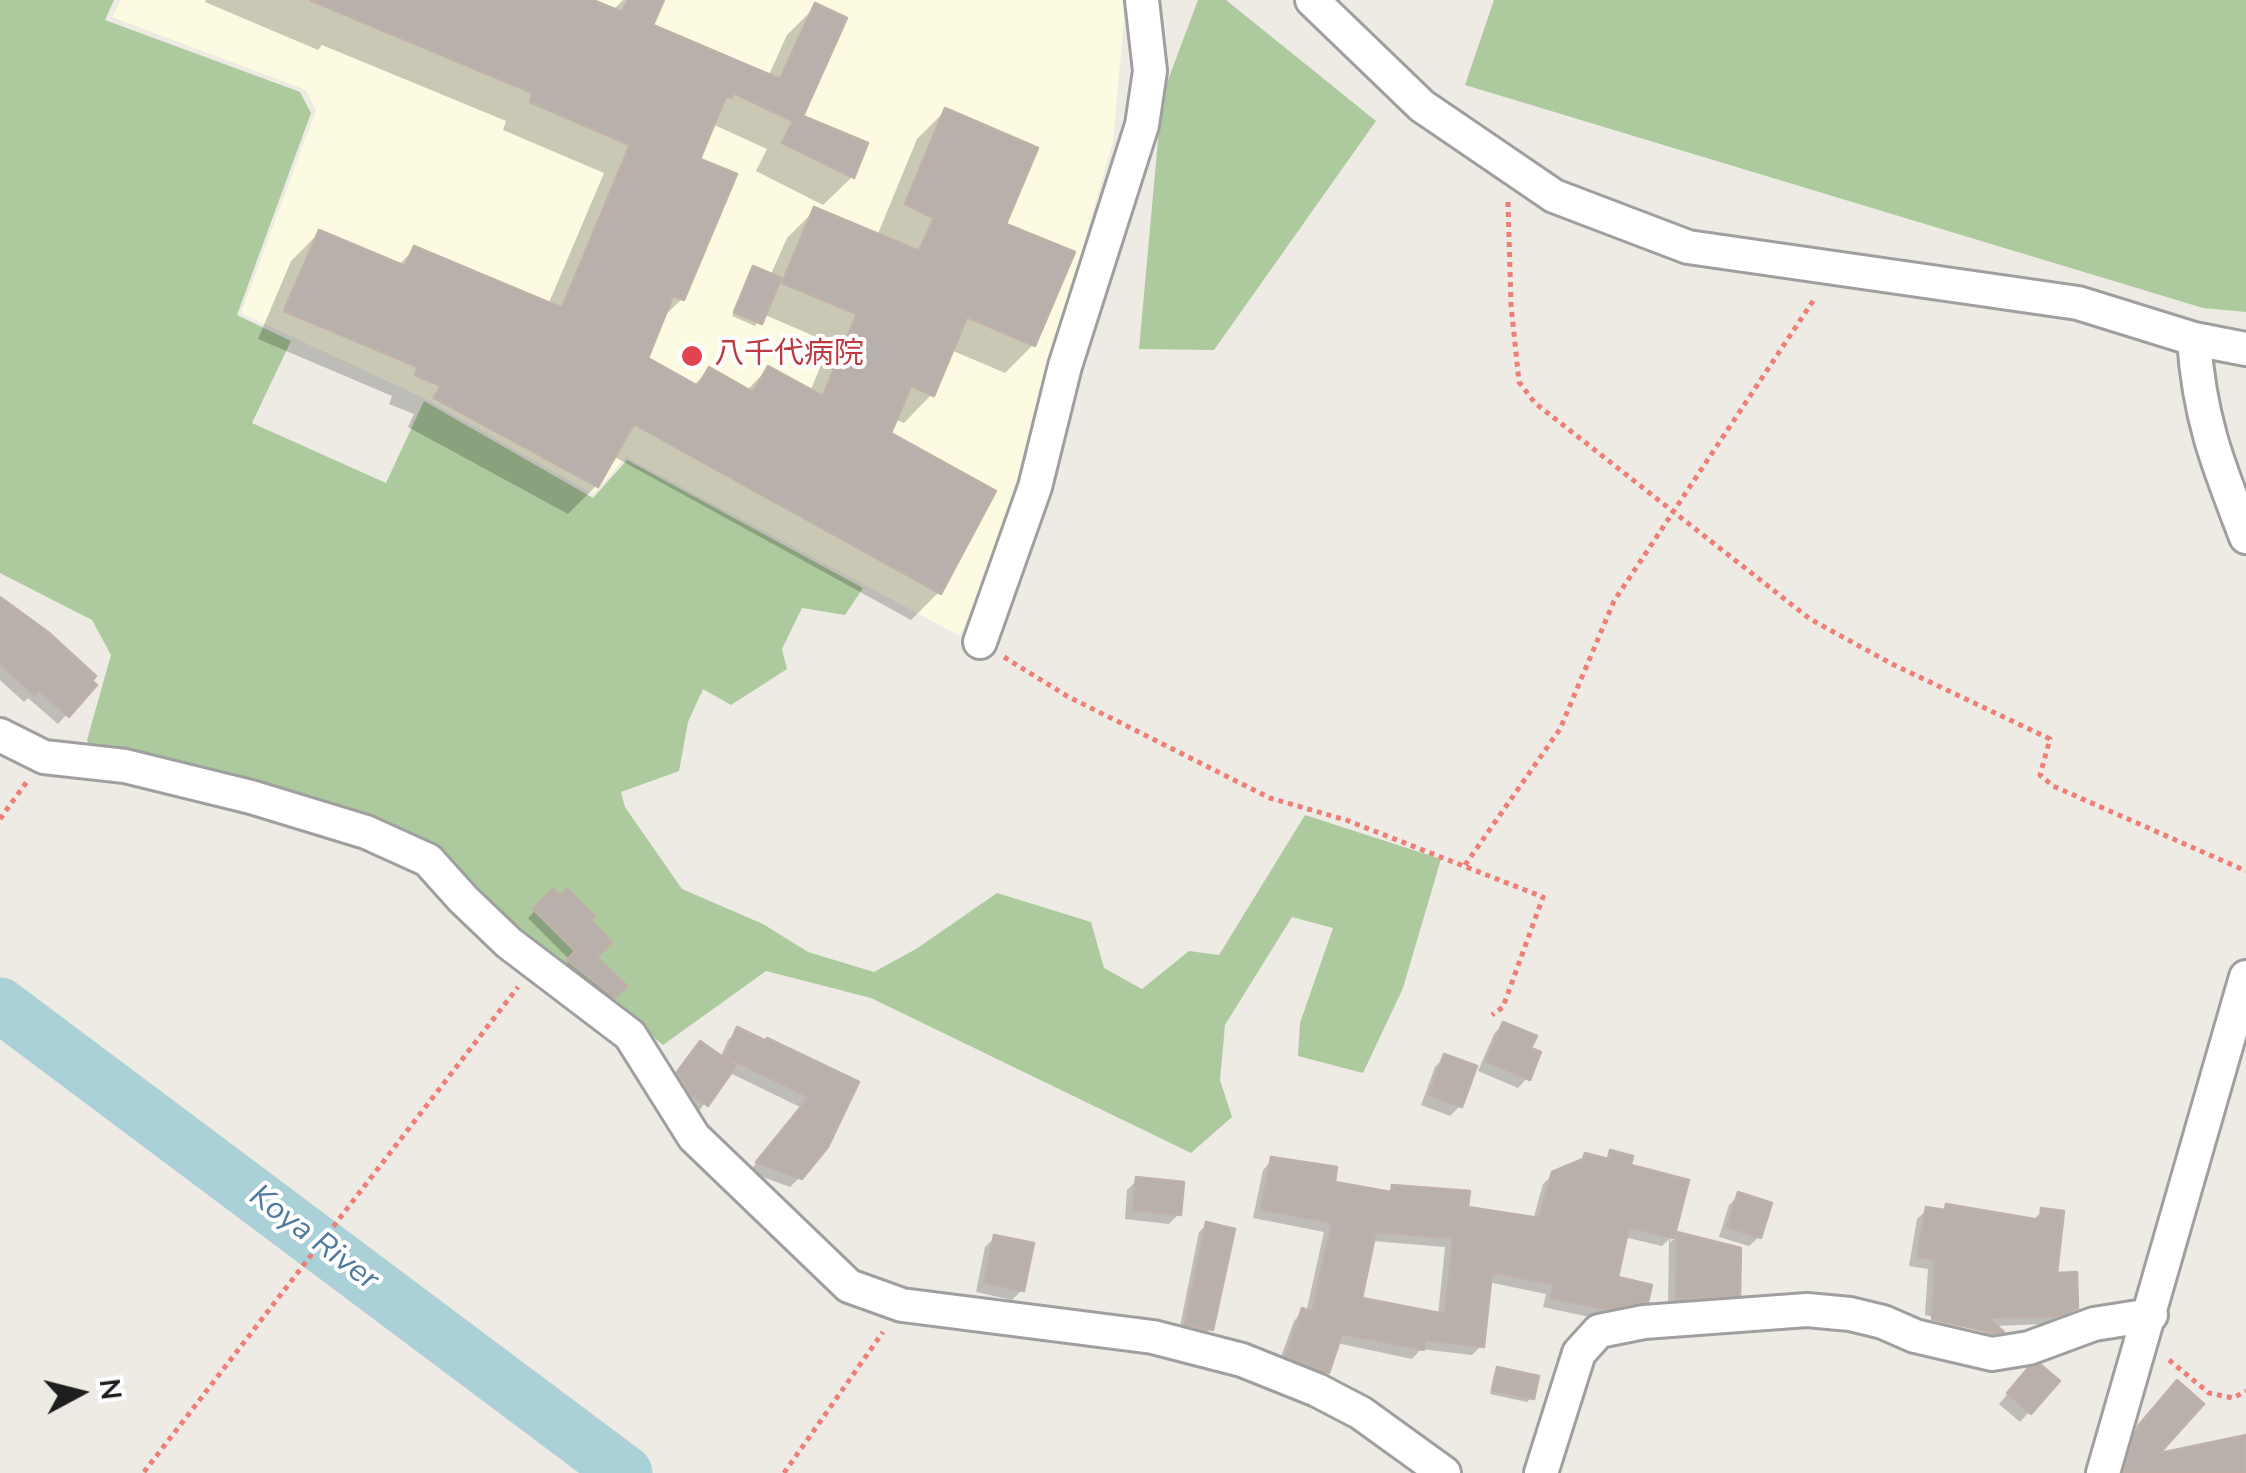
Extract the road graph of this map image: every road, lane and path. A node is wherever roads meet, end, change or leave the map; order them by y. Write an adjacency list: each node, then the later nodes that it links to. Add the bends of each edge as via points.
1 (1142, 0): 9 (street, via 1150,71 1142,125 1064,366 1035,487)
2 (1312, 0): 3 (street, via 1422,106)
3 (1507, 164): 4 (street, via 1554,196 1688,247); 7 (path, via 1519,382 1535,403)
4 (1833, 270): 5 (street, via 2078,303); 7 (path)
5 (2194, 339): 6 (street); 8 (street, via 2208,436)
6 (2246, 349)
7 (1674, 512): 13 (path, via 1614,601 1560,729); 14 (path, via 1810,619 2050,738 2040,774 2053,786)
8 (2246, 537)
9 (980, 642): 13 (path, via 1068,696 1270,798)
10 (0, 735): 11 (street)
11 (44, 758): 12 (path); 15 (street, via 124,766 366,832 428,860)
12 (0, 819)
13 (1465, 866): 17 (path, via 1543,896 1503,1007)
14 (2246, 871)
15 (536, 964): 18 (street, via 630,1035 694,1137 849,1286); 21 (path)
16 (2246, 977): 19 (street)
17 (1492, 1015)
18 (902, 1305): 22 (path); 23 (street, via 1154,1337 1242,1360 1361,1412)
19 (2147, 1327): 20 (path, via 2209,1393 2233,1398); 24 (street, via 2094,1324 1992,1354 1850,1314 1806,1310 1598,1331 1578,1353); 25 (street)
20 (2246, 1392)
21 (144, 1472)
22 (784, 1473)
23 (1444, 1473)
24 (1541, 1473)
25 (2103, 1473)

